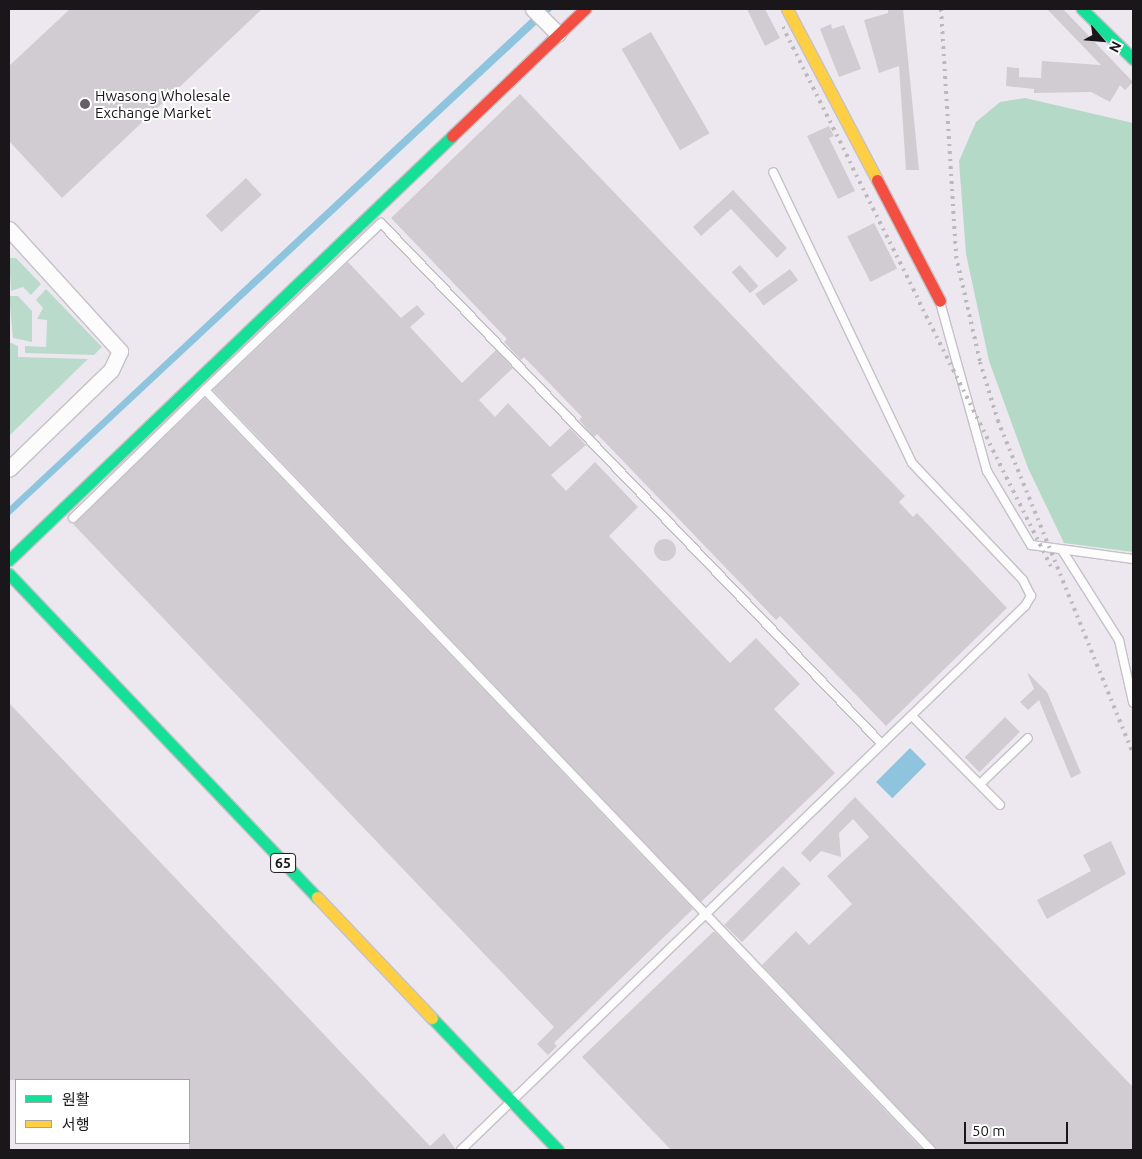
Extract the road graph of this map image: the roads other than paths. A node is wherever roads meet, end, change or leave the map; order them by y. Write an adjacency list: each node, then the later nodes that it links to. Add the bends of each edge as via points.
1 (585, 9): 5 (street)
2 (787, 9): 9 (street)
3 (1082, 9): 6 (street)
4 (538, 14): 5 (street)
5 (558, 34): 15 (street)
6 (1133, 59)
7 (773, 172): 18 (lane, via 912,463 1023,580 1030,596)
8 (9, 229): 11 (street, via 120,350 111,370)
9 (940, 300): 13 (lane, via 987,471 1031,545)
10 (205, 390): 12 (lane); 20 (lane, via 382,223); 23 (lane)
11 (9, 469)
12 (73, 518)
13 (1062, 550): 14 (lane); 17 (lane, via 1119,640)
14 (1133, 559)
15 (9, 560)
16 (9, 574): 24 (street, 65)
17 (1133, 702)
18 (916, 720): 20 (lane); 21 (lane)
19 (1028, 738): 21 (lane)
20 (882, 744): 23 (lane)
21 (980, 784): 22 (lane)
22 (1000, 805)
23 (707, 914): 24 (lane); 27 (lane)
24 (512, 1101): 25 (lane); 26 (street, 65)
25 (461, 1150)
26 (558, 1150)
27 (931, 1150)

